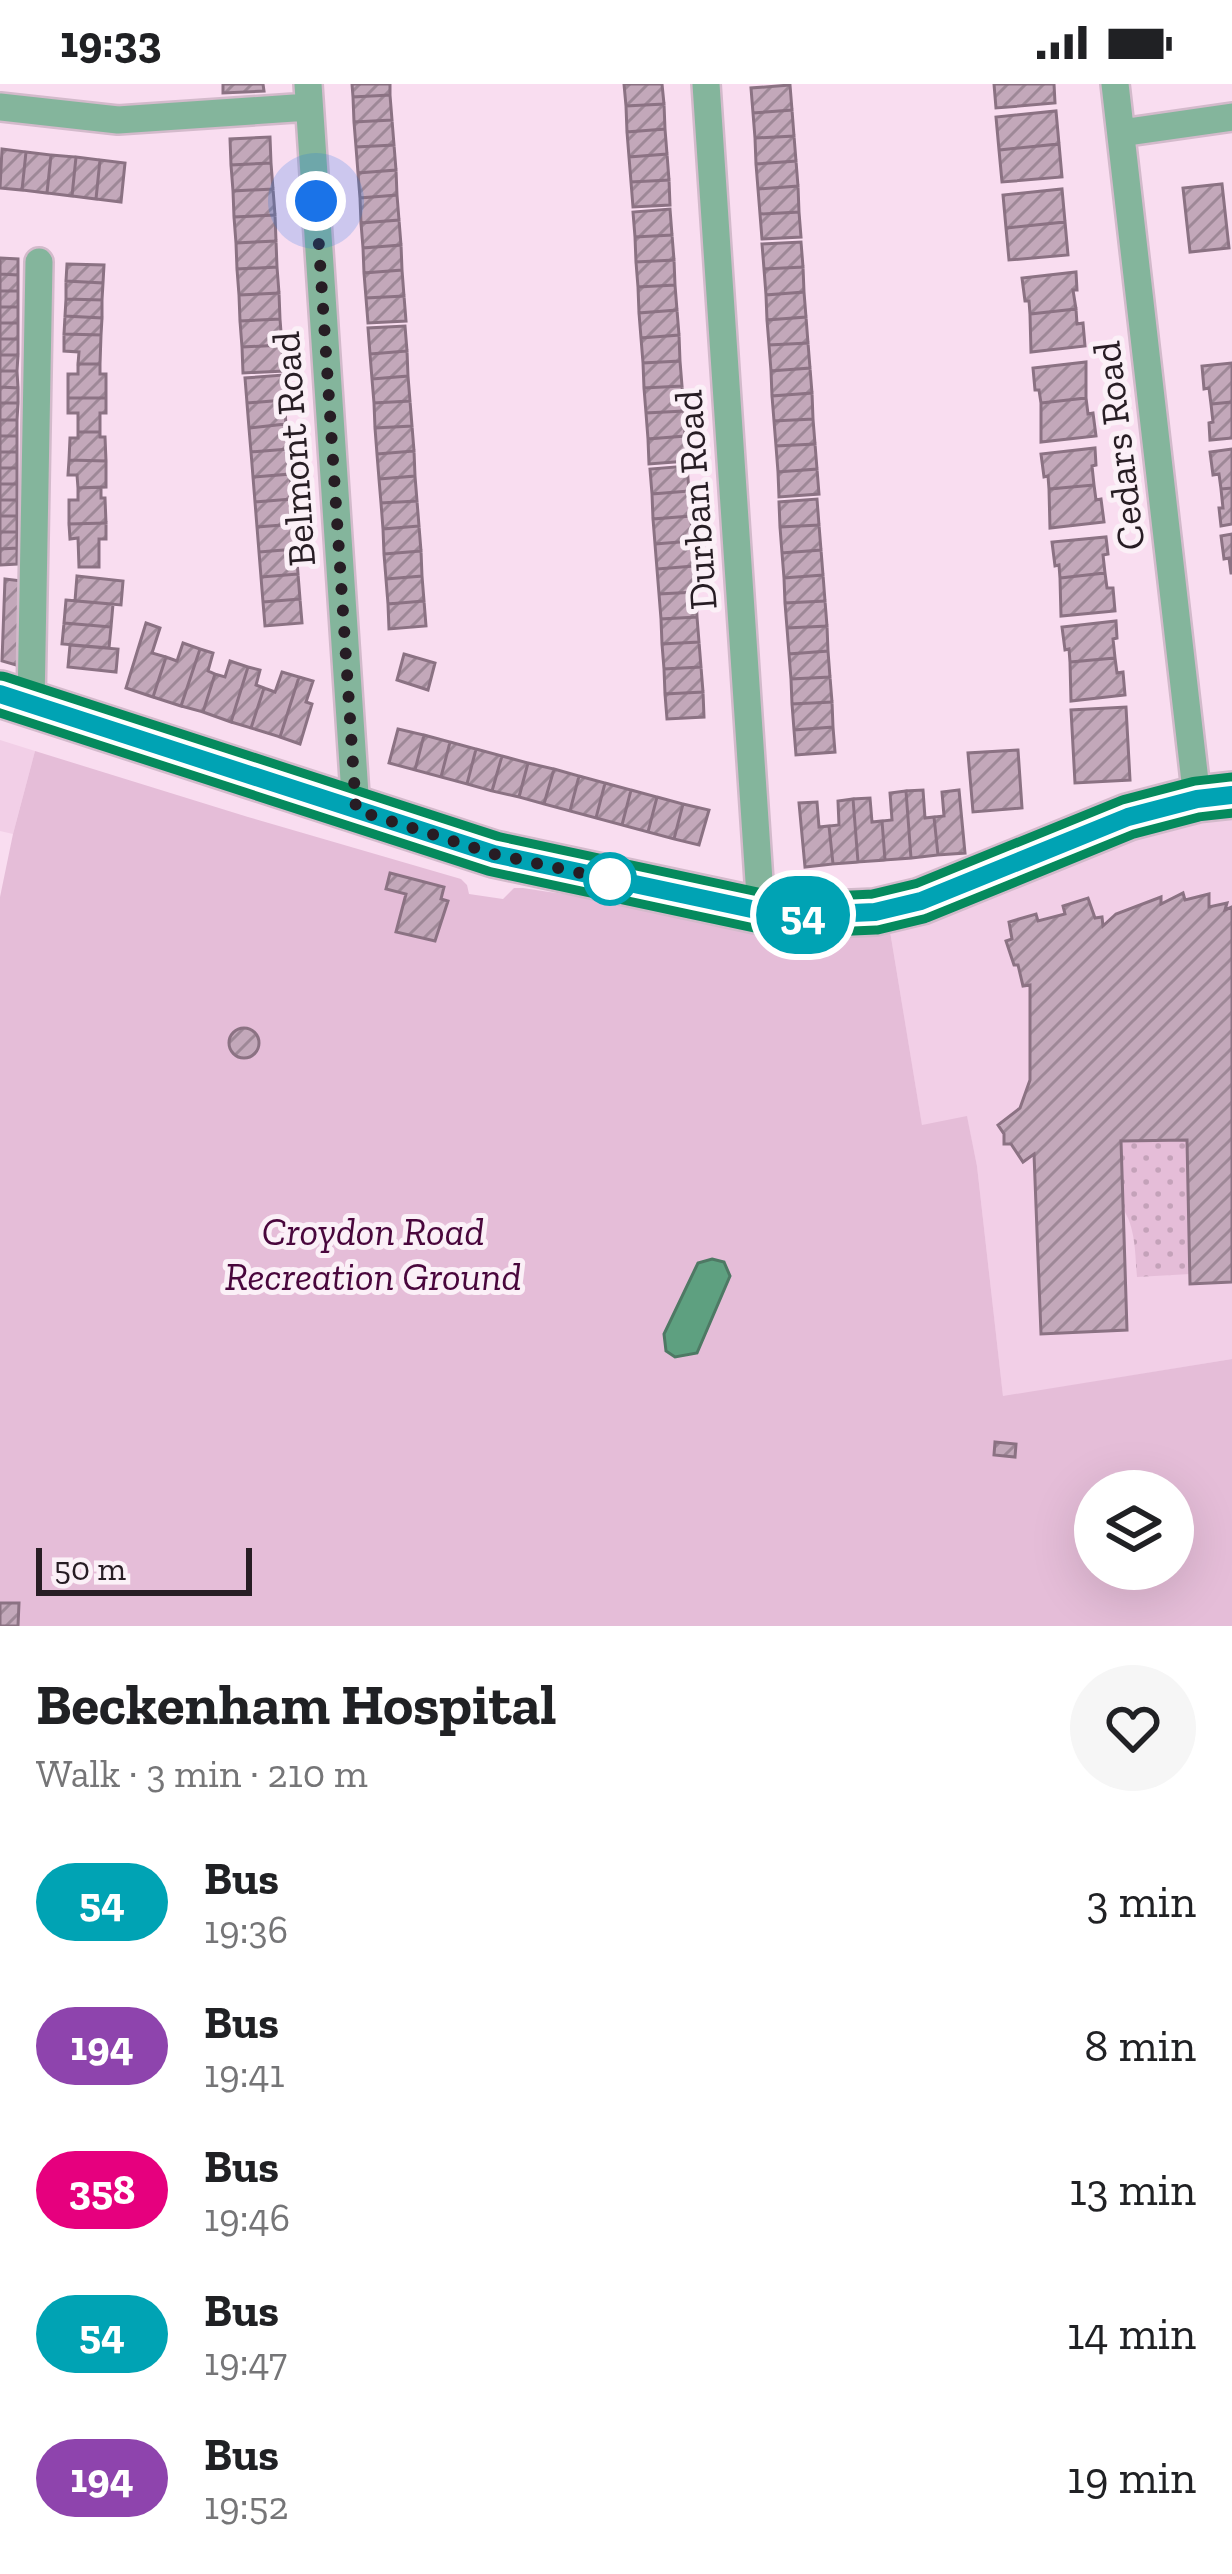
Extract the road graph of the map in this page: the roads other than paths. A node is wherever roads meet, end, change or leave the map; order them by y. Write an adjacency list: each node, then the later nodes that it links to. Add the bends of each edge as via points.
1 (706, 84): 11 (street, Durban Road)
2 (1115, 84): 6 (street, Cedars Road)
3 (309, 96): 4 (street, via 118,120); 10 (street, Belmont Road)
4 (0, 107)
5 (1232, 117): 6 (street)
6 (1121, 133): 9 (street, Cedars Road)
7 (39, 262): 8 (street)
8 (15, 699): 10 (main road)
9 (1215, 797): 11 (main road, via 1108,824 921,901 842,915)
10 (356, 810): 11 (main road, via 494,854)
11 (761, 911)

